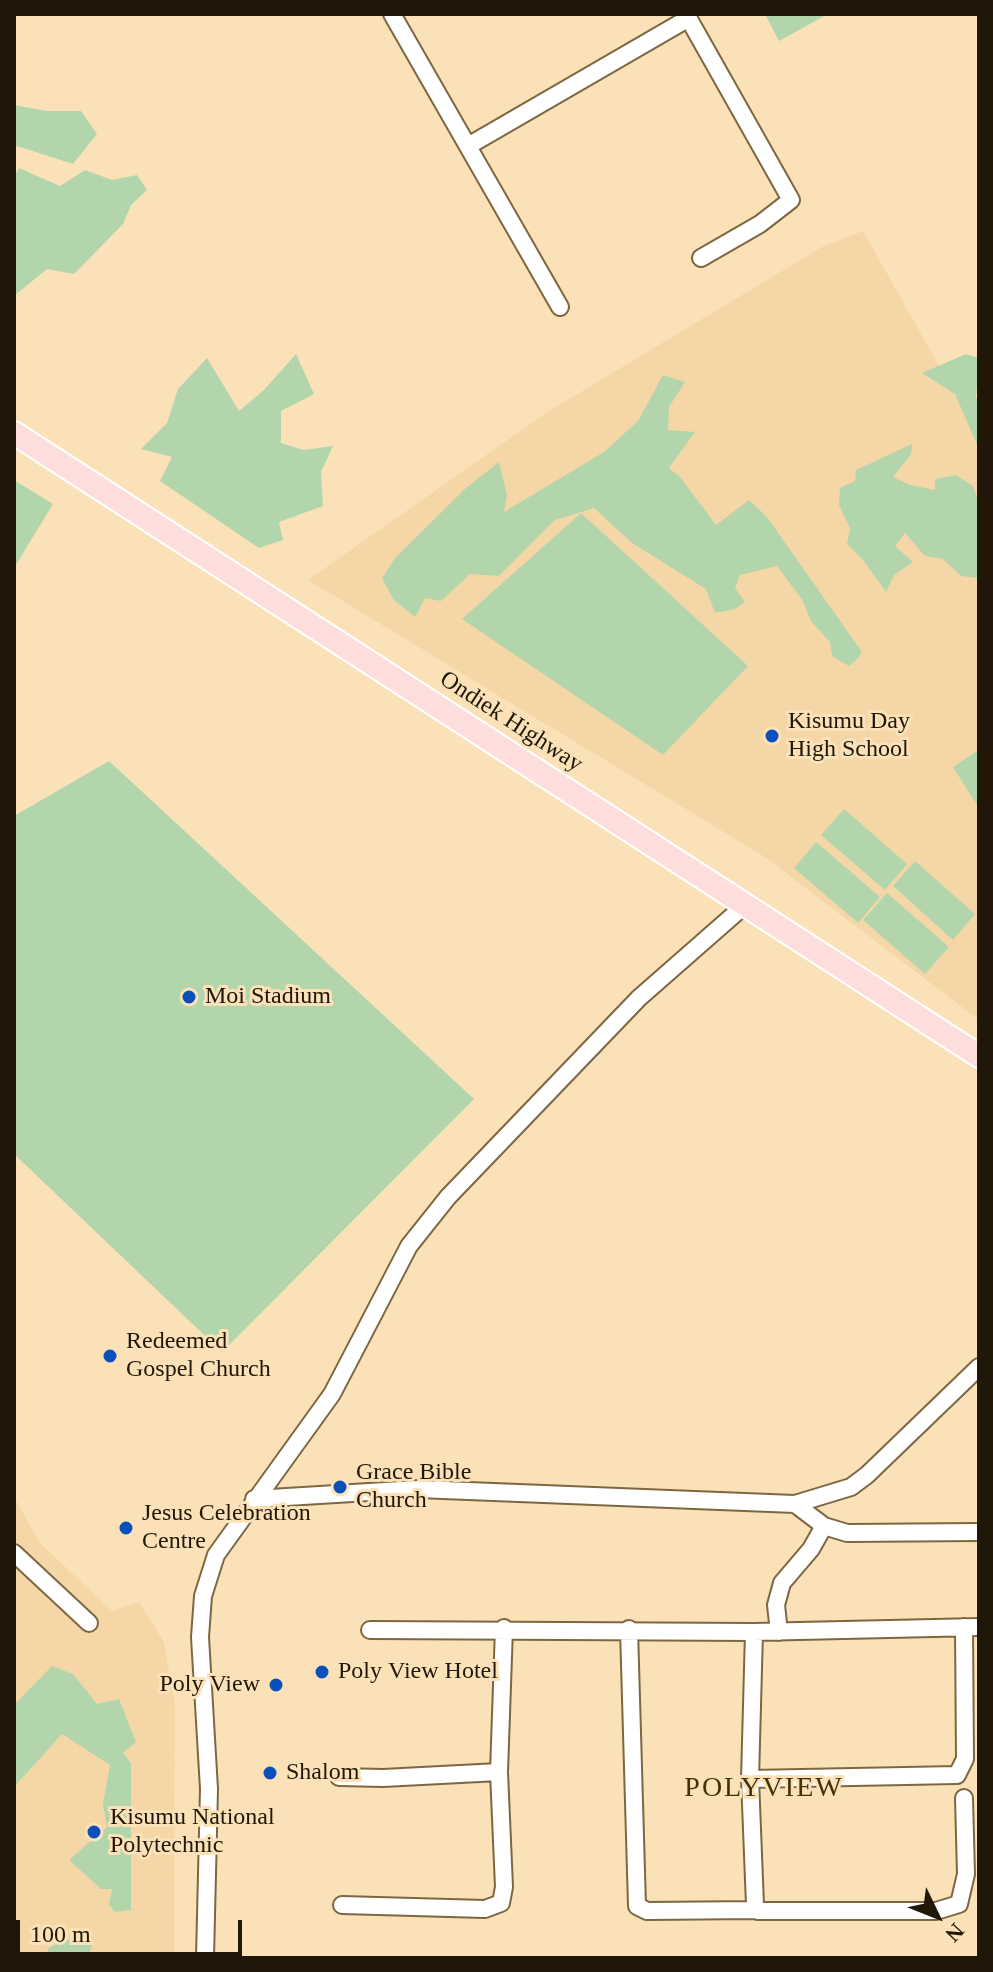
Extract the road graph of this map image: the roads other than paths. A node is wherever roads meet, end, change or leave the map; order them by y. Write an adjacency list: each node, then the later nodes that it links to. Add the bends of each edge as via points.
1 (392, 14): 3 (street)
2 (687, 16): 3 (street); 4 (street, via 791,200)
3 (468, 146): 5 (street)
4 (701, 258)
5 (560, 307)
6 (14, 433): 7 (main road, Ondiek Highway)
7 (745, 905): 8 (main road, Ondiek Highway); 11 (street, via 639,998 448,1197 409,1246 332,1394)
8 (979, 1056)
9 (978, 1367): 10 (street); 12 (street, via 851,1487)
10 (979, 1387)
11 (254, 1499): 12 (street, via 418,1489); 29 (street, via 216,1555 203,1596 200,1637 209,1789)
12 (795, 1504): 13 (street)
13 (824, 1526): 14 (street, via 860,1534); 22 (street, via 782,1583 776,1605)
14 (979, 1532)
15 (14, 1553): 16 (street)
16 (89, 1623)
17 (971, 1627): 22 (street); 25 (street, via 965,1759 957,1775)
18 (504, 1628): 19 (street); 20 (street); 23 (street)
19 (629, 1629): 21 (street); 28 (street, via 637,1906 647,1911)
20 (370, 1630)
21 (754, 1632): 22 (street); 25 (street)
22 (779, 1632)
23 (499, 1772): 24 (street); 27 (street, via 501,1903 485,1909)
24 (339, 1777)
25 (750, 1779): 28 (street)
26 (964, 1798): 28 (street, via 966,1874 959,1904 936,1911)
27 (342, 1905)
28 (756, 1910)
29 (205, 1958)

